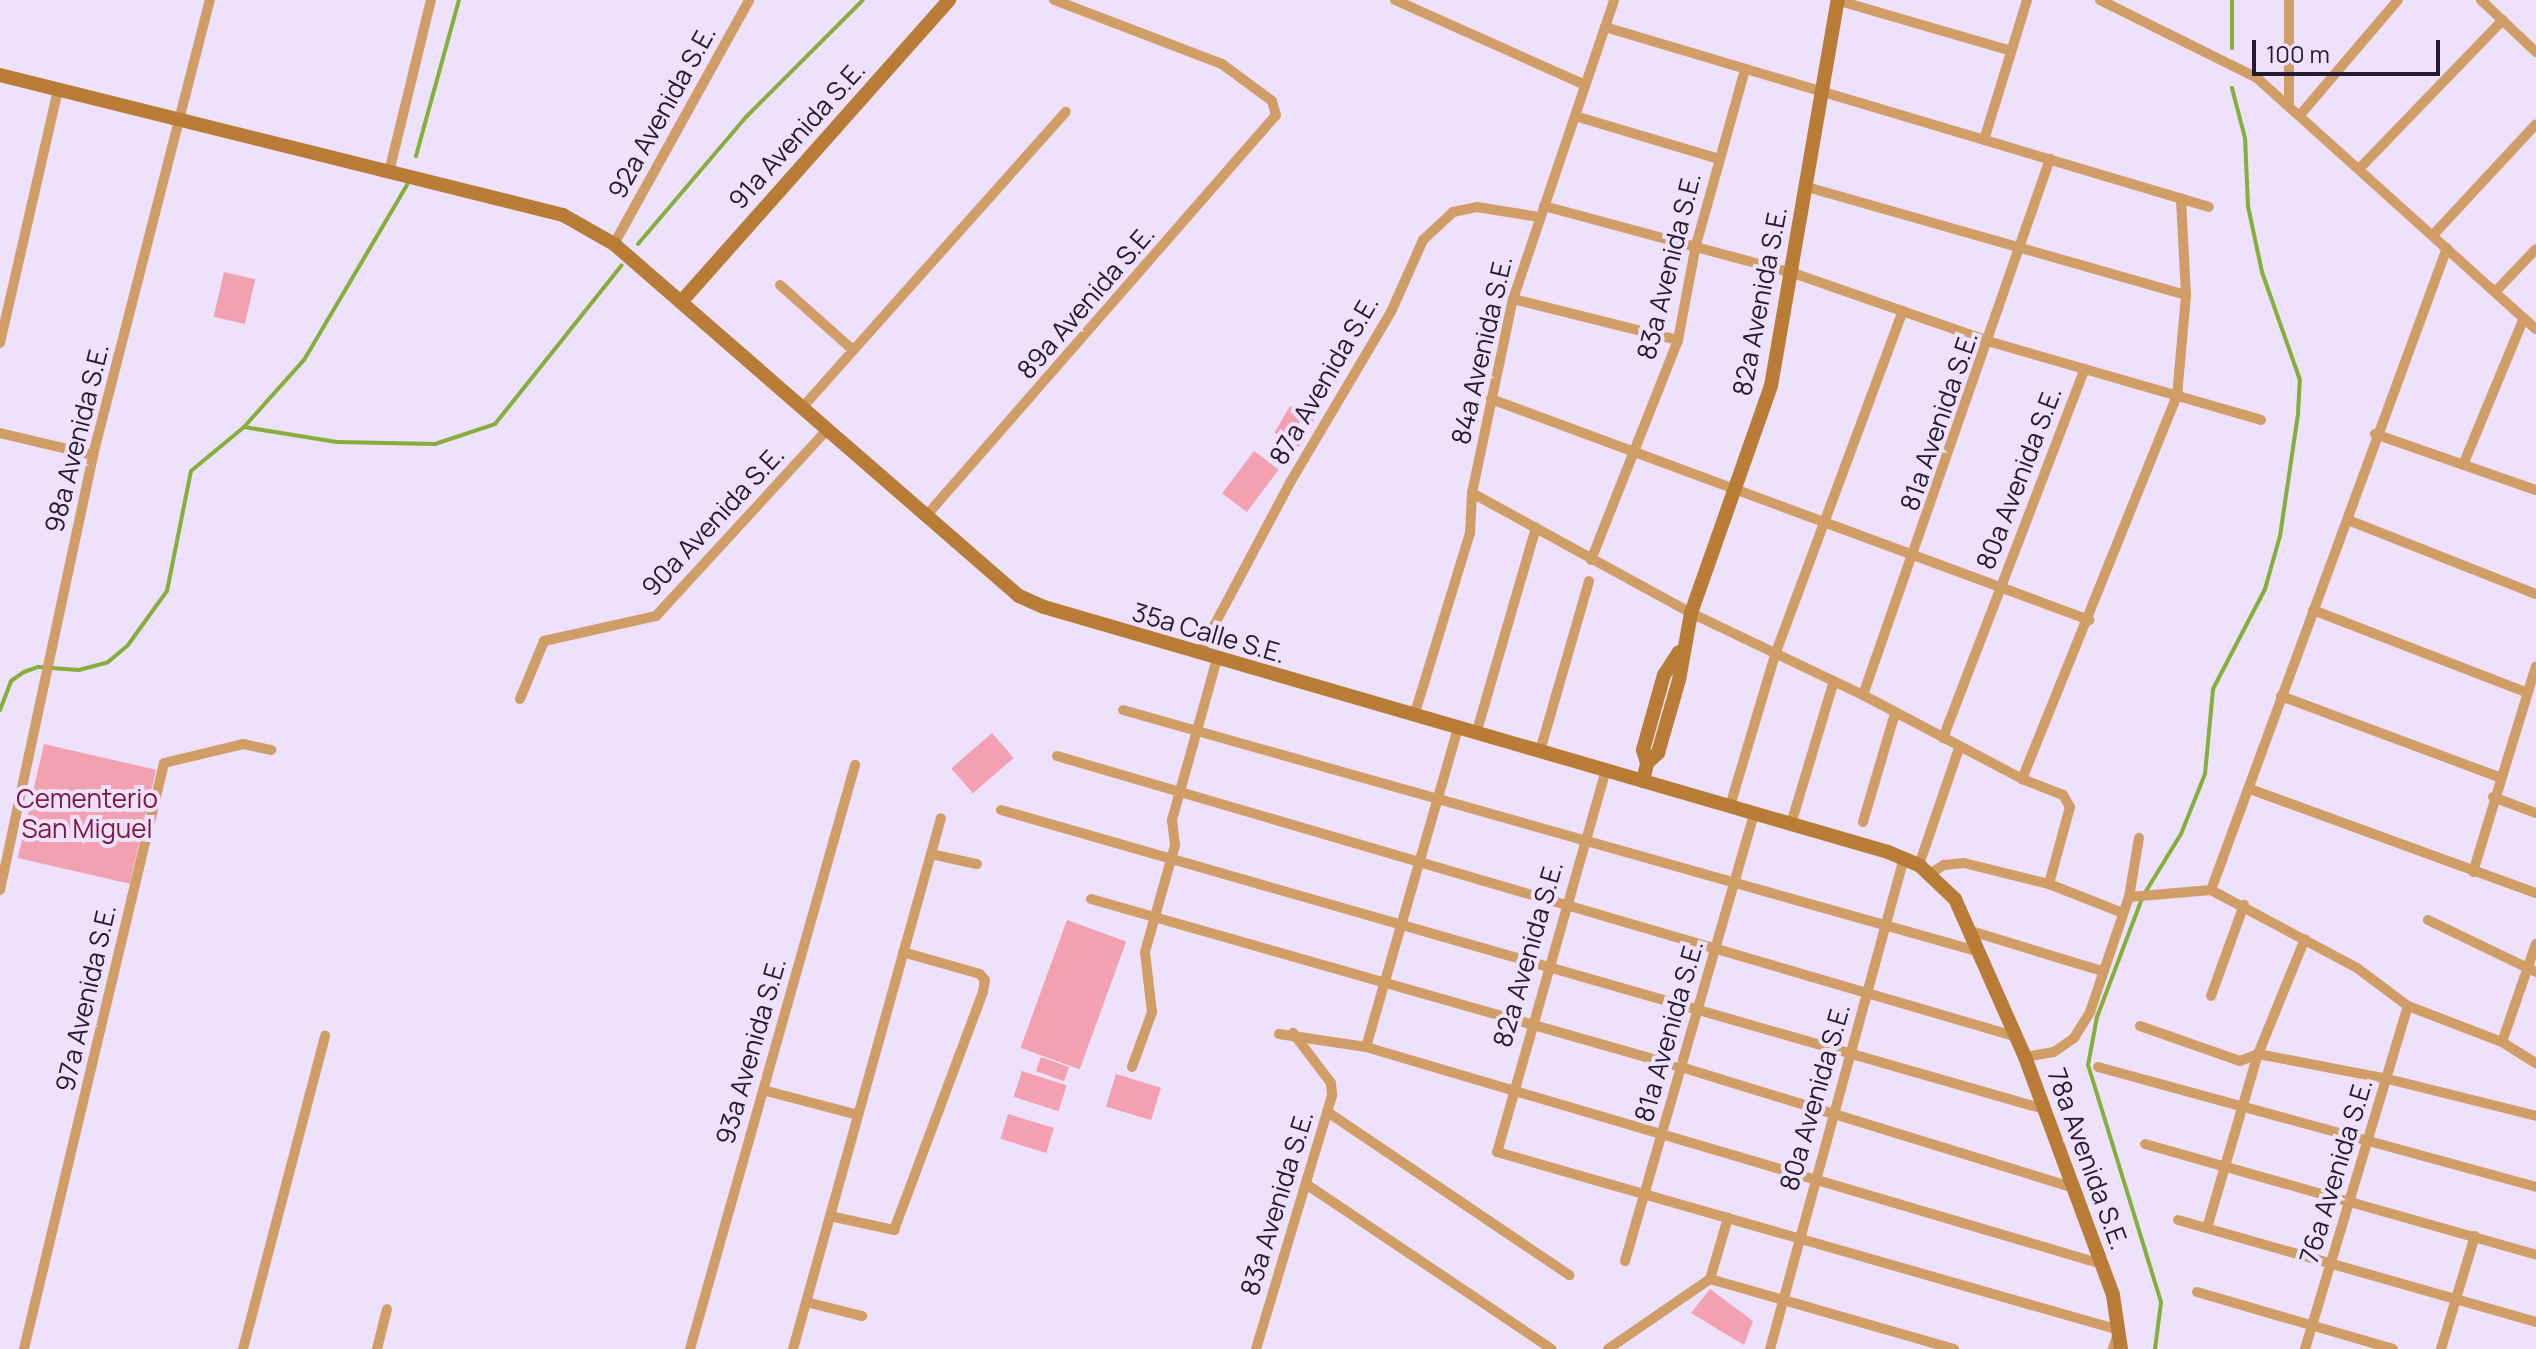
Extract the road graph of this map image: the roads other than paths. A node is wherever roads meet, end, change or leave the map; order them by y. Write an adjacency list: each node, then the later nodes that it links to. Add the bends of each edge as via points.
1 (210, 0): 27 (street, 98a Avenida S.E.)
2 (431, 0): 32 (street)
3 (749, 0): 40 (street, 92a Avenida S.E.)
4 (949, 0): 50 (street, 91a Avenida S.E.)
5 (1054, 0): 72 (street, 89a Avenida S.E., via 1222,64 1272,101 1276,115)
6 (1395, 0): 20 (street)
7 (1614, 0): 15 (street, 84a Avenida S.E.)
8 (1837, 0): 16 (street); 22 (street, 82a Avenida S.E.)
9 (2027, 0): 16 (street)
10 (2100, 0): 23 (street, via 2229,61)
11 (2289, 0): 23 (street)
12 (2398, 0): 25 (street)
13 (2481, 0): 14 (street)
14 (2503, 20): 17 (street); 33 (street)
15 (1605, 27): 18 (street); 20 (street, 84a Avenida S.E.)
16 (2011, 51): 29 (street)
17 (2536, 52)
18 (1745, 69): 22 (street); 30 (street, 83a Avenida S.E.)
19 (0, 75): 21 (street, 35a Calle S.E.)
20 (1585, 85): 26 (street, 84a Avenida S.E.)
21 (58, 89): 27 (street, 35a Calle S.E.); 56 (street)
22 (1823, 92): 29 (street); 34 (street, 82a Avenida S.E.)
23 (2289, 103): 25 (street)
24 (1066, 112): 57 (street)
25 (2300, 115): 33 (street)
26 (1575, 116): 30 (street); 36 (street, 84a Avenida S.E.)
27 (182, 121): 32 (street, 35a Calle S.E.); 67 (street, 98a Avenida S.E.)
28 (2536, 124): 39 (street)
29 (1984, 140): 31 (street)
30 (1719, 159): 41 (street, 83a Avenida S.E.)
31 (2050, 159): 35 (street); 44 (street, 81a Avenida S.E.)
32 (390, 168): 40 (street, 35a Calle S.E., via 563,215)
33 (2359, 169): 39 (street)
34 (1807, 187): 44 (street); 45 (street, 82a Avenida S.E.)
35 (2181, 198): 37 (street); 48 (street)
36 (1544, 206): 38 (street, 84a Avenida S.E.); 41 (street)
37 (2209, 207)
38 (1539, 217): 49 (street, 84a Avenida S.E.); 85 (street, 87a Avenida S.E., via 1477,207 1453,212 1423,240 1391,312 1291,481)
39 (2433, 235): 42 (street)
40 (614, 244): 50 (street, 35a Calle S.E.)
41 (1696, 245): 45 (street); 54 (street, 83a Avenida S.E.)
42 (2447, 248): 47 (street); 65 (street)
43 (2536, 249): 47 (street)
44 (2021, 250): 48 (street); 55 (street, 81a Avenida S.E.)
45 (1793, 273): 51 (street); 69 (street, 82a Avenida S.E., via 1771,386)
46 (780, 285): 57 (street)
47 (2495, 292): 52 (street)
48 (2186, 295): 59 (street)
49 (1513, 299): 54 (street); 60 (street, 84a Avenida S.E.)
50 (681, 302): 61 (street, 35a Calle S.E.)
51 (1903, 311): 55 (street); 74 (street)
52 (2524, 318): 53 (street); 68 (street)
53 (2536, 329)
54 (1678, 340): 66 (street, 83a Avenida S.E.)
55 (1991, 342): 58 (street); 76 (street, 81a Avenida S.E.)
56 (0, 343)
57 (853, 350): 61 (street)
58 (2085, 369): 59 (street); 79 (street, 80a Avenida S.E.)
59 (2177, 396): 62 (street); 83 (street)
60 (1491, 399): 66 (street); 71 (street, 84a Avenida S.E.)
61 (801, 409): 63 (street, 35a Calle S.E.)
62 (2261, 420)
63 (826, 431): 72 (street, 35a Calle S.E.); 92 (street, 90a Avenida S.E., via 656,616 544,641)
64 (0, 433): 67 (street)
65 (2375, 434): 68 (street); 73 (street)
66 (1636, 452): 69 (street); 77 (street, 83a Avenida S.E.)
67 (93, 455): 131 (street, 98a Avenida S.E.)
68 (2463, 465): 70 (street)
69 (1735, 489): 74 (street); 82 (street, 82a Avenida S.E.)
70 (2536, 490)
71 (1472, 493): 75 (street); 95 (street, 84a Avenida S.E., via 1470,533)
72 (926, 516): 85 (street, 35a Calle S.E., via 1019,596 1074,619)
73 (2348, 520): 80 (street); 81 (street)
74 (1825, 522): 76 (street); 84 (street)
75 (1536, 528): 77 (street); 98 (street)
76 (1915, 555): 79 (street); 90 (street, 81a Avenida S.E.)
77 (1591, 560): 82 (street)
78 (1589, 581): 102 (street)
79 (2001, 587): 83 (street); 99 (street, 80a Avenida S.E.)
80 (2536, 594)
81 (2313, 610): 89 (street); 91 (street)
82 (1691, 613): 84 (street); 108 (street, 82a Avenida S.E., via 1681,649 1664,675 1643,750)
83 (2089, 620): 107 (street)
84 (1776, 652): 88 (street); 113 (street)
85 (1199, 654): 86 (street, 35a Calle S.E.)
86 (1217, 659): 95 (street, 35a Calle S.E.); 97 (street)
87 (2536, 666): 89 (street)
88 (1834, 681): 90 (street); 119 (street)
89 (2526, 692): 106 (street)
90 (1863, 695): 94 (street)
91 (2281, 696): 106 (street); 109 (street)
92 (520, 699)
93 (1123, 710): 97 (street)
94 (1895, 713): 99 (street); 118 (street)
95 (1414, 716): 96 (street, 35a Calle S.E.)
96 (1458, 729): 98 (street, 35a Calle S.E.); 112 (street)
97 (1198, 731): 110 (street); 112 (street)
98 (1476, 734): 102 (street, 35a Calle S.E.)
99 (1943, 738): 100 (street)
100 (1959, 748): 107 (street); 127 (street)
101 (271, 750): 212 (street, 97a Avenida S.E., via 243,744 164,763)
102 (1540, 751): 105 (street, 35a Calle S.E.)
103 (1057, 756): 110 (street)
104 (855, 765): 174 (street, 93a Avenida S.E.)
105 (1606, 770): 108 (street, 35a Calle S.E.); 121 (street, 82a Avenida S.E.)
106 (2499, 777): 111 (street)
107 (2022, 779): 130 (street, via 2063,795 2070,807)
108 (1643, 781): 113 (street, 35a Calle S.E.)
109 (2250, 789): 128 (street); 132 (street)
110 (1181, 793): 123 (street, via 1172,820); 125 (street)
111 (2493, 797): 116 (street); 128 (street)
112 (1437, 800): 121 (street); 125 (street)
113 (1730, 806): 115 (street, 35a Calle S.E.)
114 (1001, 810): 123 (street)
115 (1754, 813): 119 (street, 35a Calle S.E.); 129 (street, 81a Avenida S.E.)
116 (2536, 813)
117 (941, 818): 122 (street)
118 (1863, 822)
119 (1791, 824): 124 (street, 35a Calle S.E.)
120 (2139, 838): 134 (street, 78a Avenida S.E.)
121 (1586, 842): 129 (street); 137 (street, 82a Avenida S.E.)
122 (931, 854): 126 (street); 147 (street)
123 (1172, 858): 139 (street); 141 (street)
124 (1904, 858): 127 (street, 35a Calle S.E.); 142 (street, 80a Avenida S.E.)
125 (1419, 863): 137 (street); 141 (street)
126 (977, 864)
127 (1925, 869): 130 (street, via 1964,863); 143 (street, via 1955,899)
128 (2473, 872): 133 (street)
129 (1734, 884): 142 (street); 146 (street, 81a Avenida S.E.)
130 (2049, 884): 138 (street)
131 (0, 890)
132 (2211, 890): 134 (street); 136 (street)
133 (2536, 893)
134 (2129, 897): 138 (street, 78a Avenida S.E.)
135 (1091, 899): 139 (street)
136 (2244, 905): 144 (street); 154 (street)
137 (1567, 906): 146 (street); 149 (street, 82a Avenida S.E.)
138 (2123, 913): 150 (street, 78a Avenida S.E.)
139 (1155, 917): 152 (street); 169 (street, via 1145,952 1152,1012)
140 (2428, 920): 151 (street)
141 (1402, 924): 149 (street); 152 (street)
142 (1886, 928): 148 (street); 153 (street, 80a Avenida S.E.)
143 (1971, 931): 148 (street); 150 (street)
144 (2305, 939): 155 (street, via 2357,968); 166 (street)
145 (2536, 944): 151 (street)
146 (1716, 948): 153 (street); 156 (street, 81a Avenida S.E.)
147 (903, 952): 178 (street); 191 (street, via 980,974 983,992 894,1230)
148 (1980, 952): 162 (street)
149 (1550, 967): 156 (street); 157 (street, 82a Avenida S.E.)
150 (2102, 971): 167 (street, 78a Avenida S.E., via 2090,1012 2074,1038 2054,1052)
151 (2533, 971): 163 (street)
152 (1385, 983): 157 (street); 164 (street)
153 (1868, 992): 162 (street); 165 (street, 80a Avenida S.E.)
154 (2211, 996)
155 (2408, 1006): 163 (street); 172 (street, 76a Avenida S.E.)
156 (1698, 1009): 165 (street); 170 (street, 81a Avenida S.E.)
157 (1533, 1025): 170 (street); 173 (street, 82a Avenida S.E.)
158 (2140, 1026): 166 (street, via 2240,1061)
159 (1293, 1033): 160 (street); 164 (street); 177 (street, 83a Avenida S.E., via 1331,1083)
160 (1279, 1034)
161 (325, 1036): 213 (street)
162 (2014, 1036): 167 (street)
163 (2502, 1042): 168 (street)
164 (1366, 1047): 173 (street)
165 (1850, 1052): 176 (street); 179 (street, 80a Avenida S.E.)
166 (2258, 1054): 172 (street); 175 (street)
167 (2025, 1057): 176 (street, 78a Avenida S.E.)
168 (2536, 1063)
169 (1132, 1067)
170 (1681, 1067): 179 (street); 181 (street, 81a Avenida S.E.)
171 (2098, 1067): 175 (street)
172 (2388, 1079): 180 (street); 182 (street, 76a Avenida S.E.)
173 (1515, 1089): 181 (street); 189 (street, 82a Avenida S.E., via 1497,1152)
174 (763, 1090): 178 (street); 215 (street, 93a Avenida S.E.)
175 (2244, 1107): 182 (street); 184 (street)
176 (2044, 1109): 188 (street, 78a Avenida S.E.)
177 (1329, 1113): 186 (street, 83a Avenida S.E.); 201 (street)
178 (858, 1115): 191 (street)
179 (1833, 1116): 185 (street, 80a Avenida S.E.); 188 (street)
180 (2536, 1116)
181 (1663, 1131): 185 (street); 189 (street, 81a Avenida S.E.)
182 (2367, 1141): 187 (street); 190 (street, 76a Avenida S.E.)
183 (2145, 1144): 184 (street)
184 (2225, 1166): 190 (street); 194 (street)
185 (1815, 1179): 196 (street, 80a Avenida S.E.); 200 (street)
186 (1306, 1184): 217 (street, 83a Avenida S.E.); 218 (street)
187 (2536, 1187)
188 (2076, 1188): 200 (street, 78a Avenida S.E.)
189 (1645, 1194): 192 (street); 198 (street, 81a Avenida S.E.)
190 (2349, 1201): 195 (street); 199 (street, 76a Avenida S.E.)
191 (830, 1216): 205 (street)
192 (1728, 1218): 196 (street); 202 (street)
193 (2178, 1220): 194 (street)
194 (2207, 1228): 199 (street)
195 (2475, 1236): 197 (street); 204 (street)
196 (1797, 1240): 206 (street, 80a Avenida S.E.); 211 (street)
197 (2536, 1255)
198 (1625, 1261)
199 (2330, 1263): 204 (street); 210 (street, 76a Avenida S.E.)
200 (2102, 1264): 211 (street, 78a Avenida S.E.)
201 (1569, 1275)
202 (1710, 1279): 206 (street); 219 (street)
203 (2197, 1292): 210 (street)
204 (2456, 1300): 209 (street); 226 (street)
205 (806, 1302): 208 (street); 216 (street)
206 (1781, 1303): 220 (street, 80a Avenida S.E.); 221 (street)
207 (387, 1309): 214 (street)
208 (862, 1316)
209 (2536, 1322)
210 (2312, 1327): 224 (street, 76a Avenida S.E.); 225 (street)
211 (2119, 1330): 222 (street); 223 (street, 78a Avenida S.E.)
212 (24, 1349)
213 (243, 1349)
214 (377, 1349)
215 (690, 1349)
216 (793, 1349)
217 (1256, 1349)
218 (1552, 1349)
219 (1608, 1349)
220 (1770, 1349)
221 (1954, 1349)
222 (2113, 1349)
223 (2121, 1349)
224 (2305, 1349)
225 (2393, 1349)
226 (2441, 1349)

